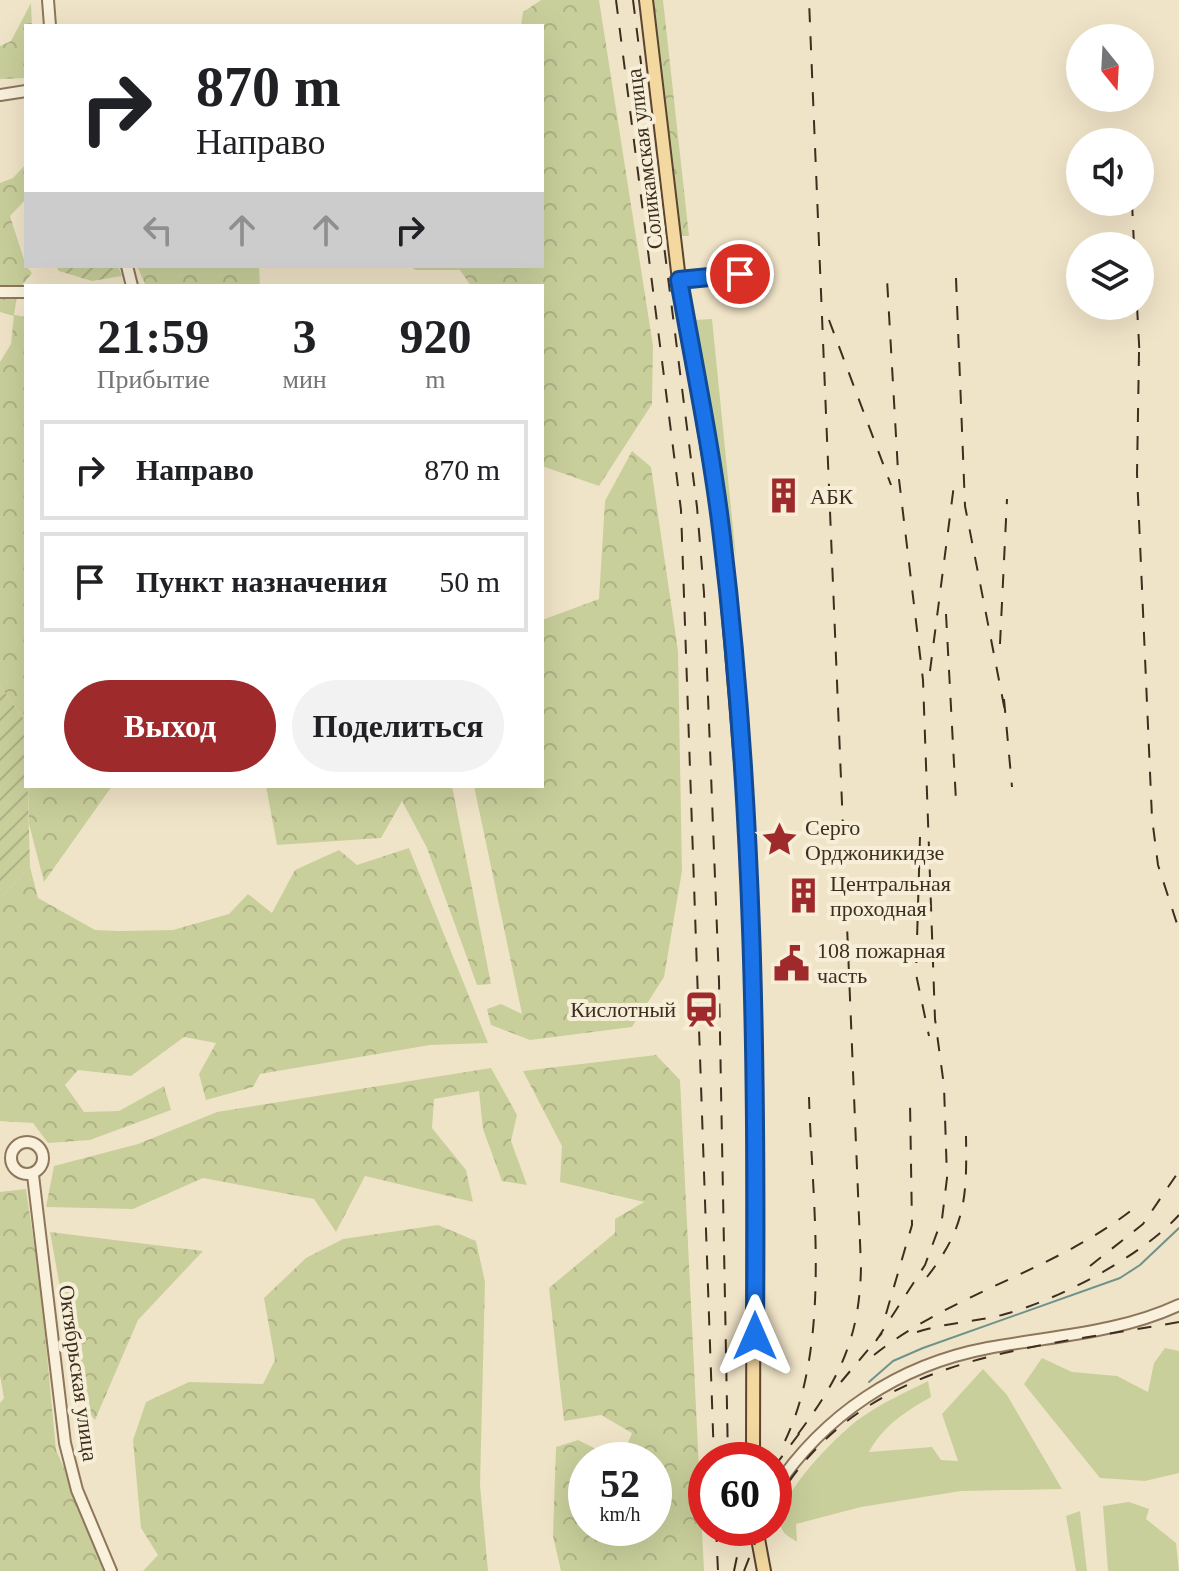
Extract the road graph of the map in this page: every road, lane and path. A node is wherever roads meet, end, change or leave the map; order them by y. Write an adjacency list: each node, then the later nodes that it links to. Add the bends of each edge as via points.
1 (48, 0): 3 (street)
2 (646, 0): 7 (main road, Соликамская улица)
3 (50, 24)
4 (24, 91): 5 (street)
5 (0, 95)
6 (740, 274): 7 (street)
7 (679, 280): 12 (main road, Соликамская улица, via 722,532 748,854 756,1153)
8 (0, 292): 9 (street)
9 (24, 292)
10 (33, 1175): 15 (street, Октябрьская улица, via 65,1443 77,1490)
11 (1179, 1305): 13 (street, via 1098,1330 971,1351 911,1372 833,1420)
12 (753, 1442)
13 (792, 1469)
14 (759, 1546): 16 (main road)
15 (111, 1571)
16 (764, 1571)

